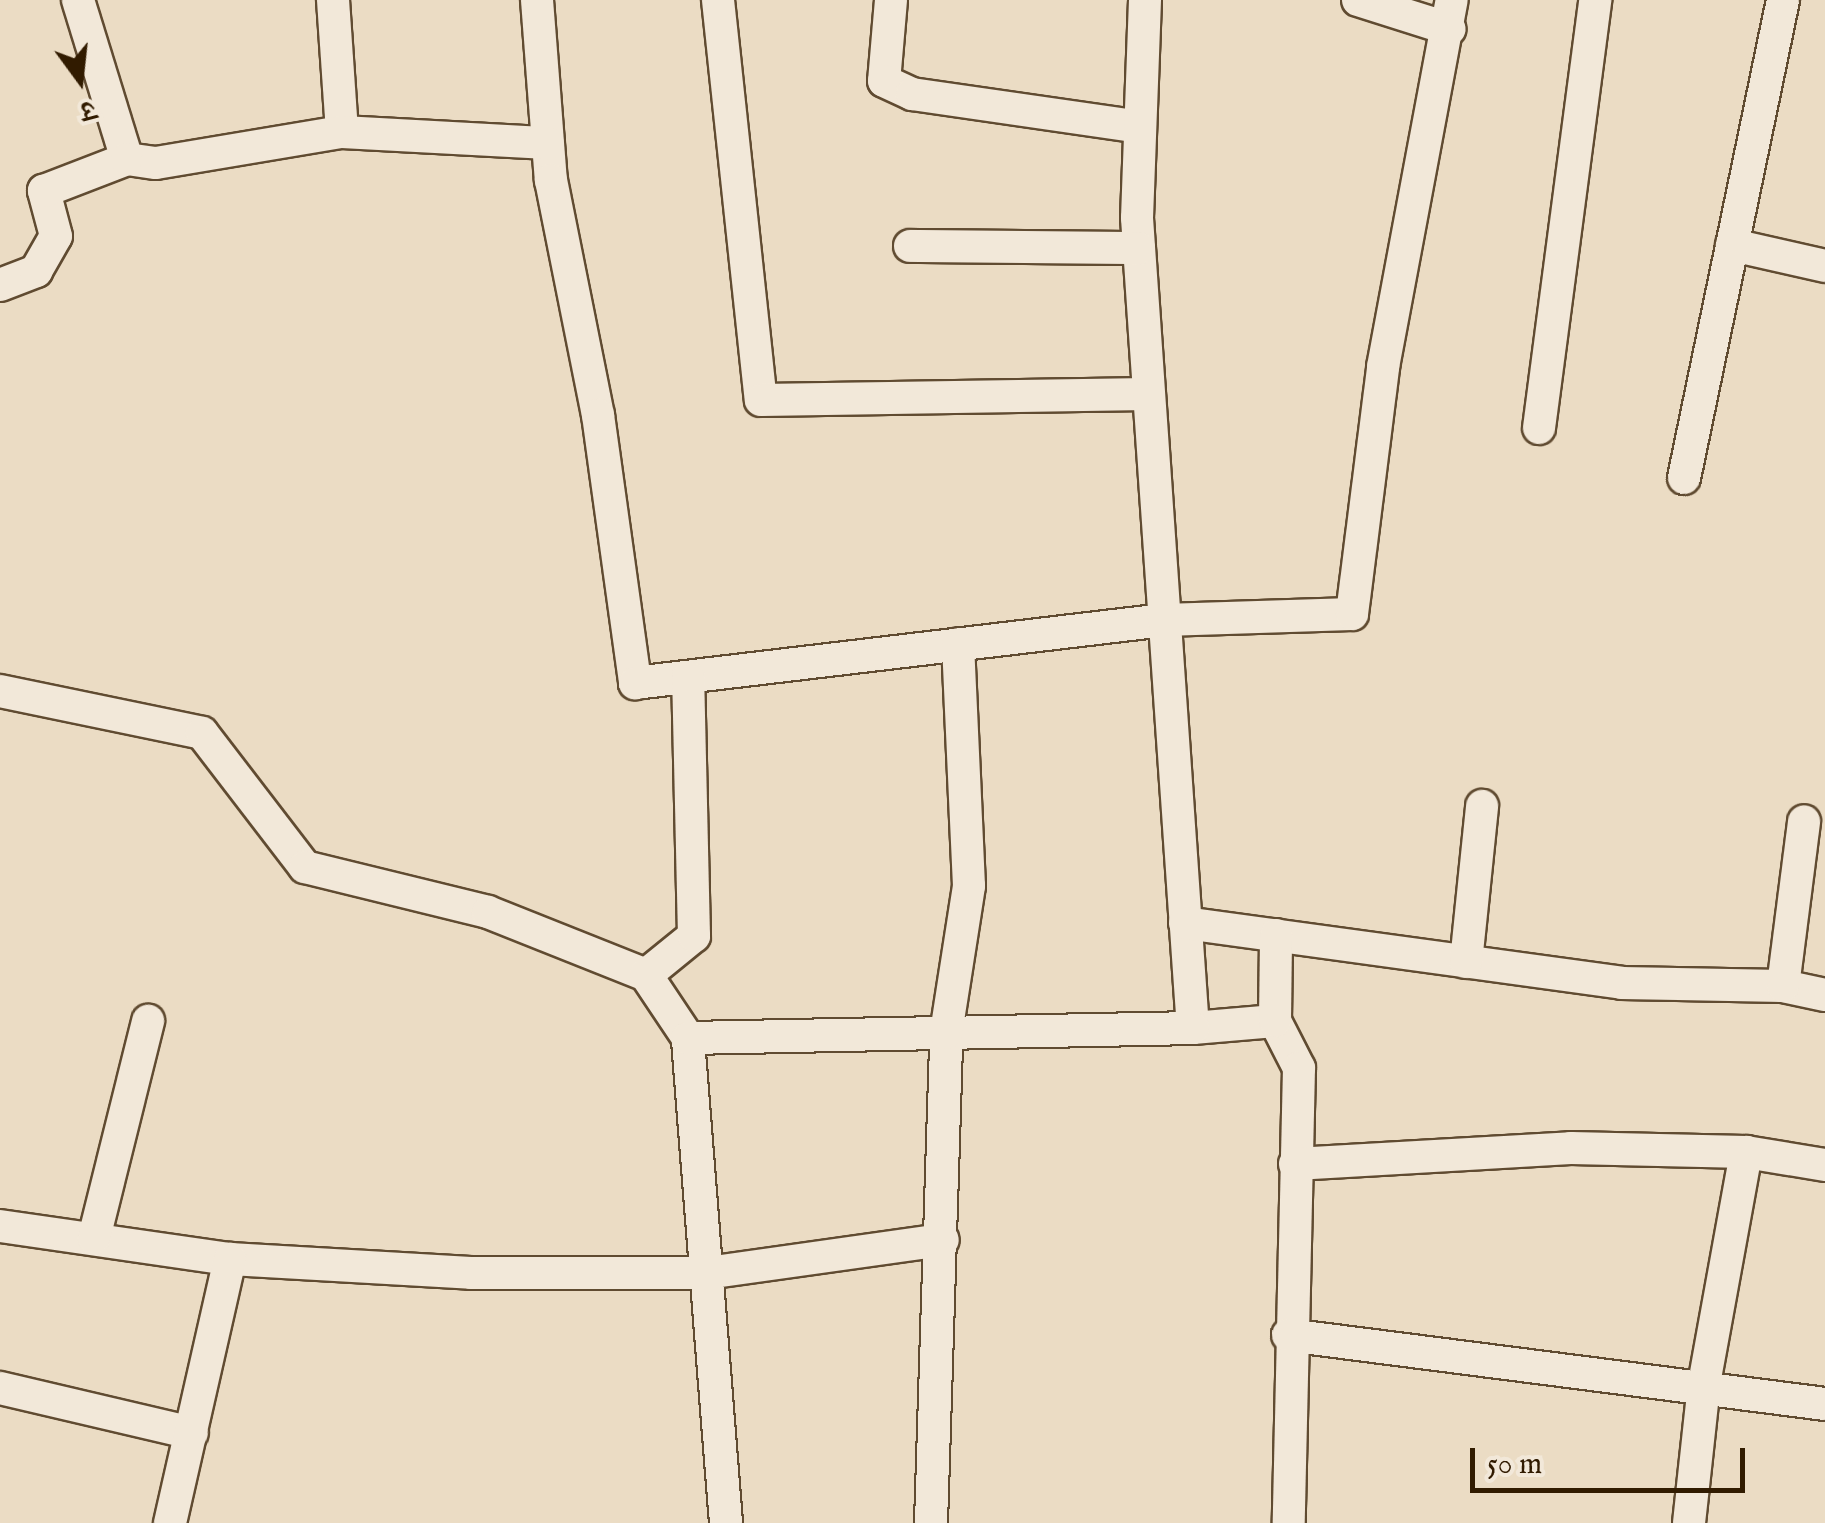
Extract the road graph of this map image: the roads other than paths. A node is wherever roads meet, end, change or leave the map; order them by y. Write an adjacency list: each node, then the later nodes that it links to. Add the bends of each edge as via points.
1 (78, 0): 14 (street)
2 (333, 0): 12 (street)
3 (537, 0): 13 (street)
4 (718, 0): 20 (street, via 762,400)
5 (890, 0): 11 (street, via 884,81 912,94)
6 (1145, 0): 11 (street)
7 (1358, 0): 10 (street)
8 (1595, 0): 21 (street)
9 (1783, 0): 15 (street)
10 (1451, 14): 23 (street, via 1383,367 1352,614)
11 (1140, 127): 17 (street)
12 (342, 132): 13 (street); 14 (street, via 156,164)
13 (548, 143): 25 (street, via 598,415 635,683)
14 (127, 159): 19 (street, via 44,191 56,236 36,272)
15 (1732, 245): 18 (street); 22 (street)
16 (910, 246): 17 (street)
17 (1139, 248): 20 (street)
18 (1825, 266)
19 (0, 285)
20 (1148, 394): 23 (street)
21 (1539, 428)
22 (1684, 478)
23 (1164, 620): 24 (street); 29 (street)
24 (958, 644): 25 (street); 38 (street, via 969,886)
25 (688, 677): 32 (street, via 694,936)
26 (0, 691): 32 (street, via 202,733 305,867 488,912)
27 (1482, 806): 31 (street)
28 (1804, 820): 33 (street)
29 (1185, 922): 30 (street); 37 (street)
30 (1276, 935): 31 (street); 36 (street)
31 (1466, 962): 33 (street, via 1621,983)
32 (646, 975): 39 (street)
33 (1783, 986): 34 (street)
34 (1825, 995)
35 (148, 1021): 44 (street)
36 (1274, 1021): 37 (street); 41 (street, via 1299,1068)
37 (1192, 1028): 38 (street)
38 (946, 1033): 39 (street); 45 (street)
39 (688, 1038): 47 (street)
40 (1746, 1152): 41 (street, via 1571,1148); 42 (street); 49 (street)
41 (1295, 1164): 48 (street)
42 (1825, 1165)
43 (0, 1226): 44 (street)
44 (94, 1238): 46 (street)
45 (944, 1240): 47 (street); 55 (street)
46 (230, 1259): 47 (street, via 472,1273); 52 (street)
47 (706, 1273): 54 (street)
48 (1288, 1335): 49 (street); 56 (street)
49 (1704, 1384): 51 (street); 57 (street)
50 (0, 1388): 52 (street)
51 (1825, 1404)
52 (192, 1433): 53 (street)
53 (170, 1523)
54 (726, 1523)
55 (931, 1523)
56 (1289, 1523)
57 (1689, 1523)

